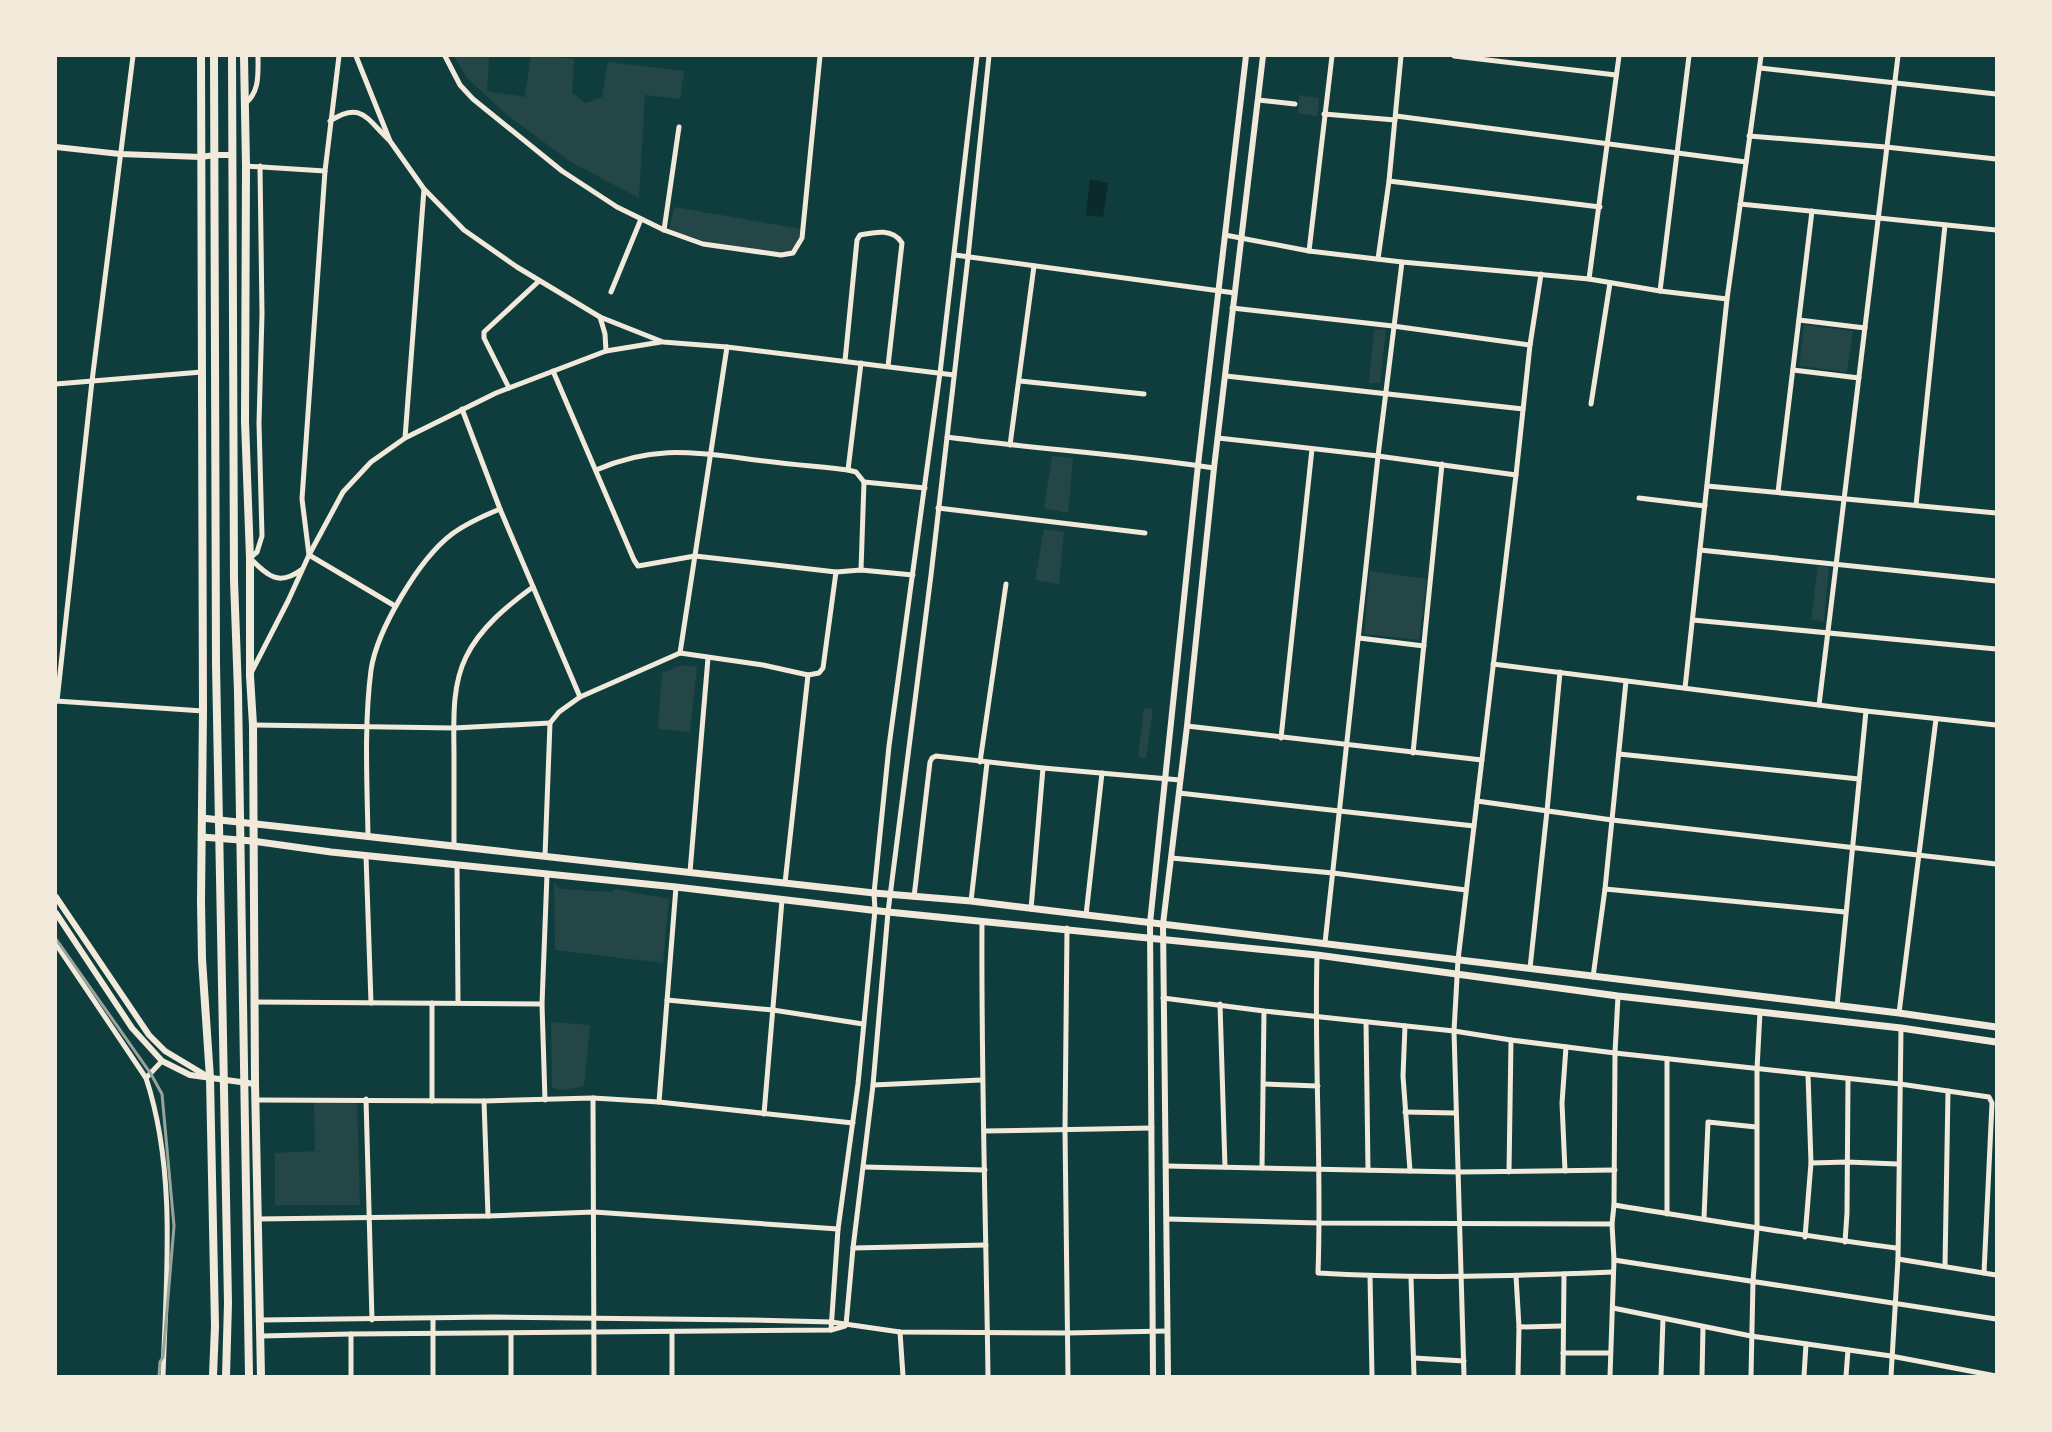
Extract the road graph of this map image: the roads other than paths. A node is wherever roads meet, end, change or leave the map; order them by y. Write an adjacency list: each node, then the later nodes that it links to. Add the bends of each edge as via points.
1 (133, 56): 39 (street)
2 (201, 56): 42 (main road)
3 (214, 56): 40 (highway)
4 (232, 56): 41 (highway)
5 (244, 56): 27 (main road)
6 (258, 56): 27 (street, via 256,91)
7 (339, 56): 31 (street)
8 (356, 56): 34 (street)
9 (445, 56): 54 (street, via 460,85 473,99 562,171)
10 (820, 56): 56 (street, via 802,238 793,253 781,255 703,244)
11 (977, 56): 61 (street)
12 (989, 56): 62 (street)
13 (1246, 56): 58 (street)
14 (1263, 56): 26 (street)
15 (1332, 56): 29 (street)
16 (1401, 56): 30 (street)
17 (1454, 56): 23 (street)
18 (1619, 56): 23 (street)
19 (1689, 56): 38 (street)
20 (1761, 56): 22 (street)
21 (1898, 56): 24 (street)
22 (1760, 68): 24 (street); 33 (street)
23 (1616, 75): 35 (street)
24 (1895, 82): 25 (street); 37 (street)
25 (1996, 94)
26 (1258, 100): 28 (street); 59 (street)
27 (244, 104): 45 (main road)
28 (1296, 104)
29 (1324, 114): 30 (street); 60 (street)
30 (1396, 118): 35 (street); 48 (street)
31 (330, 121): 34 (street, via 344,112 360,112); 47 (street)
32 (679, 127): 56 (street)
33 (1749, 136): 37 (street); 44 (street)
34 (390, 141): 49 (street)
35 (1608, 144): 38 (street); 51 (street)
36 (56, 147): 39 (street)
37 (1886, 147): 43 (street); 53 (street)
38 (1677, 153): 44 (street); 72 (street)
39 (120, 154): 42 (street); 94 (street)
40 (215, 155): 41 (street); 42 (street); 184 (highway)
41 (233, 155): 96 (highway)
42 (201, 157): 89 (main road)
43 (1996, 159)
44 (1746, 162): 50 (street)
45 (246, 166): 46 (street); 97 (main road)
46 (260, 166): 47 (street); 133 (street, via 262,536 257,552)
47 (325, 171): 131 (street, via 302,499)
48 (1389, 181): 51 (street); 63 (street)
49 (424, 189): 68 (street, via 464,230); 106 (street)
50 (1740, 204): 52 (street); 74 (street)
51 (1600, 207): 67 (street)
52 (1812, 211): 53 (street); 77 (street)
53 (1879, 218): 55 (street); 79 (street)
54 (641, 219): 56 (street); 70 (street)
55 (1945, 225): 57 (street); 124 (street)
56 (664, 230)
57 (1996, 230)
58 (1225, 235): 59 (street); 71 (street)
59 (1243, 237): 60 (street); 73 (street)
60 (1309, 251): 63 (street)
61 (955, 255): 62 (street); 90 (street)
62 (968, 257): 65 (street); 91 (street)
63 (1378, 259): 64 (street)
64 (1402, 262): 66 (street); 78 (street)
65 (1034, 266): 71 (street); 95 (street)
66 (1541, 274): 67 (street); 81 (street)
67 (1589, 279): 69 (street)
68 (539, 280): 76 (street); 99 (street, via 484,332)
69 (1610, 283): 72 (street); 102 (street)
70 (611, 291)
71 (1218, 291): 73 (street); 113 (street)
72 (1660, 291): 74 (street)
73 (1234, 293): 75 (street)
74 (1727, 299): 119 (street)
75 (1232, 308): 78 (street); 92 (street)
76 (600, 317): 80 (street); 83 (street)
77 (1799, 320): 79 (street); 87 (street)
78 (1393, 326): 81 (street); 101 (street)
79 (1865, 328): 93 (street)
80 (663, 342): 82 (street); 83 (street)
81 (1530, 345): 104 (street)
82 (727, 347): 84 (street); 110 (street)
83 (606, 351): 88 (street)
84 (845, 361): 85 (street); 86 (street, via 857,240 860,235 884,231 897,236 902,243)
85 (861, 363): 86 (street); 116 (street)
86 (888, 366): 90 (street)
87 (1793, 370): 93 (street); 121 (street)
88 (553, 371): 99 (street); 115 (street)
89 (202, 372): 94 (street); 159 (main road)
90 (940, 373): 91 (street); 120 (street)
91 (954, 375): 105 (street)
92 (1226, 376): 101 (street); 107 (street)
93 (1859, 378): 123 (street)
94 (92, 381): 98 (street); 157 (street)
95 (1020, 381): 100 (street); 108 (street)
96 (234, 383): 97 (highway); 186 (highway)
97 (244, 383): 133 (main road)
98 (56, 384)
99 (509, 388): 103 (street)
100 (1144, 394)
101 (1385, 394): 104 (street); 111 (street)
102 (1591, 404)
103 (462, 409): 106 (street); 127 (street)
104 (1523, 409): 117 (street)
105 (947, 437): 108 (street); 126 (street)
106 (405, 438): 131 (street, via 371,462 344,492)
107 (1218, 438): 109 (street); 114 (street)
108 (1010, 445): 113 (street)
109 (1312, 449): 111 (street); 168 (street)
110 (711, 454): 115 (street, via 638,455); 116 (street); 132 (street)
111 (1378, 456): 112 (street); 145 (street)
112 (1442, 464): 117 (street); 146 (street)
113 (1198, 465): 114 (street); 176 (street)
114 (1214, 468): 166 (street)
115 (596, 470): 132 (street, via 638,566)
116 (848, 470): 118 (street, via 856,472)
117 (1516, 475): 150 (street)
118 (864, 482): 120 (street); 136 (street)
119 (1707, 486): 121 (street); 125 (street)
120 (924, 488): 138 (street)
121 (1778, 492): 123 (street)
122 (1639, 498): 125 (street)
123 (1844, 498): 124 (street); 134 (street)
124 (1916, 505): 128 (street)
125 (1705, 506): 130 (street)
126 (938, 508): 129 (street); 210 (street)
127 (500, 509): 141 (street); 142 (street, via 450,536 432,554)
128 (1996, 513)
129 (1145, 533)
130 (1700, 550): 134 (street); 143 (street)
131 (309, 555): 135 (street); 142 (street)
132 (695, 556): 137 (street); 148 (street)
133 (250, 558): 135 (street, via 277,579 286,579); 153 (main road)
134 (1835, 565): 139 (street); 144 (street)
135 (302, 569): 153 (street)
136 (861, 570): 137 (street); 138 (street)
137 (836, 572): 152 (street, via 823,668)
138 (913, 575): 209 (street, via 889,746)
139 (1996, 581)
140 (1006, 584): 173 (street)
141 (532, 586): 156 (street); 167 (street, via 500,613 466,656 457,679)
142 (395, 606): 165 (street, via 371,668)
143 (1693, 620): 144 (street); 155 (street)
144 (1828, 633): 147 (street); 158 (street)
145 (1359, 638): 146 (street); 169 (street)
146 (1424, 646): 170 (street)
147 (1996, 649)
148 (680, 653): 149 (street); 156 (street)
149 (708, 658): 152 (street); 202 (street)
150 (1493, 664): 151 (street); 172 (street)
151 (1560, 672): 154 (street); 181 (street)
152 (808, 675): 205 (street)
153 (249, 676): 164 (main road)
154 (1626, 681): 155 (street); 171 (street)
155 (1685, 688): 158 (street)
156 (580, 697): 162 (street)
157 (56, 701): 159 (street)
158 (1819, 705): 160 (street)
159 (203, 711): 183 (main road)
160 (1866, 711): 161 (street); 177 (street)
161 (1936, 719): 163 (street); 196 (street)
162 (550, 723): 167 (street); 198 (street)
163 (1996, 724)
164 (253, 725): 165 (street); 187 (main road)
165 (367, 726): 167 (street); 189 (street)
166 (1187, 726): 168 (street); 178 (street)
167 (454, 729): 194 (street)
168 (1281, 738): 169 (street)
169 (1347, 745): 170 (street); 182 (street)
170 (1413, 753): 172 (street)
171 (1618, 754): 177 (street); 185 (street)
172 (1482, 760): 180 (street)
173 (984, 762): 174 (street); 212 (street, via 932,758); 214 (street)
174 (1043, 768): 175 (street); 215 (street)
175 (1102, 773): 176 (street); 220 (street)
176 (1165, 779): 178 (street); 222 (street)
177 (1859, 779): 195 (street)
178 (1180, 780): 179 (street)
179 (1179, 793): 182 (street); 199 (street)
180 (1477, 801): 181 (street); 188 (street)
181 (1547, 811): 185 (street); 231 (street)
182 (1340, 812): 188 (street); 203 (street)
183 (202, 818): 184 (main road); 190 (main road)
184 (220, 819): 186 (main road); 191 (highway)
185 (1612, 820): 195 (street); 207 (street)
186 (239, 821): 187 (main road); 192 (highway)
187 (252, 822): 189 (main road); 193 (main road)
188 (1474, 826): 208 (street)
189 (368, 836): 194 (main road)
190 (202, 837): 191 (main road); 264 (main road, via 202,959)
191 (220, 839): 192 (main road); 267 (highway)
192 (239, 840): 193 (main road); 268 (highway)
193 (252, 841): 197 (main road); 237 (main road)
194 (454, 846): 198 (main road)
195 (1851, 847): 196 (street); 218 (street)
196 (1920, 854): 200 (street); 247 (street)
197 (366, 856): 201 (main road); 239 (street)
198 (545, 856): 202 (main road)
199 (1172, 858): 203 (street); 223 (street)
200 (1996, 864)
201 (457, 865): 204 (main road); 238 (street)
202 (690, 872): 205 (main road)
203 (1333, 873): 208 (street); 227 (street)
204 (548, 874): 206 (main road); 241 (street)
205 (785, 883): 209 (main road)
206 (676, 887): 213 (main road); 236 (street)
207 (1605, 889): 218 (street); 233 (street)
208 (1467, 890): 230 (street)
209 (874, 893): 210 (main road); 216 (street)
210 (890, 894): 212 (main road); 217 (street)
211 (56, 897): 264 (street, via 153,1040)
212 (914, 897): 214 (main road)
213 (782, 900): 216 (main road); 244 (street)
214 (971, 901): 215 (main road)
215 (1031, 909): 220 (main road)
216 (874, 910): 217 (main road); 250 (street)
217 (888, 912): 221 (main road); 272 (street)
218 (1845, 912): 243 (street)
219 (56, 913): 260 (street, via 132,1028)
220 (1086, 915): 222 (main road)
221 (982, 921): 224 (main road); 266 (street)
222 (1150, 923): 223 (main road); 225 (street)
223 (1163, 924): 226 (street); 227 (main road)
224 (1067, 928): 225 (main road); 288 (street)
225 (1150, 938): 226 (main road); 287 (street)
226 (1163, 939): 229 (main road); 235 (street)
227 (1325, 943): 230 (main road)
228 (56, 944): 263 (street)
229 (1317, 955): 232 (main road); 248 (street)
230 (1458, 960): 231 (main road); 232 (street)
231 (1530, 968): 233 (main road)
232 (1458, 975): 234 (main road); 254 (street)
233 (1592, 978): 243 (main road)
234 (1618, 996): 246 (main road); 258 (street)
235 (1163, 998): 242 (street); 293 (street)
236 (668, 1000): 244 (street); 281 (street)
237 (254, 1002): 239 (street); 269 (main road)
238 (458, 1002): 240 (street); 241 (street)
239 (370, 1003): 240 (street)
240 (432, 1003): 279 (street)
241 (542, 1004): 278 (street)
242 (1220, 1004): 245 (street); 295 (street)
243 (1837, 1006): 247 (main road)
244 (773, 1010): 250 (street); 284 (street)
245 (1264, 1011): 248 (street); 270 (street)
246 (1760, 1011): 253 (main road); 261 (street)
247 (1899, 1013): 252 (main road)
248 (1315, 1016): 249 (street); 273 (street)
249 (1366, 1022): 251 (street); 299 (street)
250 (863, 1024): 285 (street)
251 (1406, 1026): 254 (street); 282 (street)
252 (1996, 1027)
253 (1901, 1028): 256 (main road); 271 (street)
254 (1454, 1031): 255 (street); 283 (street)
255 (1511, 1040): 257 (street); 304 (street)
256 (1996, 1042)
257 (1566, 1047): 258 (street); 302 (street, via 1562,1103)
258 (1615, 1053): 259 (street); 300 (street)
259 (1667, 1059): 261 (street); 309 (street)
260 (162, 1061): 263 (street); 264 (street, via 190,1075)
261 (1757, 1069): 262 (street); 286 (street)
262 (1808, 1075): 265 (street); 291 (street)
263 (146, 1078): 372 (street, via 160,1137 168,1221)
264 (210, 1078): 267 (street); 373 (main road)
265 (1848, 1079): 271 (street); 290 (street)
266 (981, 1080): 272 (street); 289 (street)
267 (224, 1081): 268 (street); 374 (highway)
268 (243, 1083): 269 (street); 375 (highway)
269 (255, 1084): 277 (main road)
270 (1264, 1084): 273 (street); 296 (street)
271 (1900, 1084): 274 (street); 292 (street)
272 (873, 1085): 294 (street)
273 (1318, 1086): 298 (street)
274 (1948, 1091): 305 (street, via 1989,1097 1992,1103); 327 (street)
275 (593, 1098): 278 (street); 281 (street); 308 (street)
276 (366, 1099): 277 (street); 279 (street); 313 (street)
277 (255, 1100): 312 (main road)
278 (545, 1100): 280 (street)
279 (432, 1101): 280 (street)
280 (484, 1101): 310 (street)
281 (658, 1102): 284 (street)
282 (1405, 1112): 283 (street); 301 (street)
283 (1455, 1113): 303 (street)
284 (764, 1114): 285 (street)
285 (853, 1123): 318 (street)
286 (1756, 1127): 311 (street, via 1708,1122); 319 (street)
287 (1152, 1128): 288 (street); 351 (street)
288 (1065, 1130): 289 (street); 357 (street)
289 (984, 1131): 297 (street)
290 (1847, 1161): 291 (street); 292 (street); 321 (street)
291 (1811, 1163): 320 (street)
292 (1898, 1164): 324 (street)
293 (1166, 1166): 295 (street); 314 (street)
294 (864, 1167): 297 (street); 323 (street)
295 (1225, 1167): 296 (street)
296 (1262, 1168): 298 (street)
297 (985, 1170): 322 (street)
298 (1318, 1170): 299 (street); 315 (street)
299 (1368, 1170): 301 (street)
300 (1615, 1170): 302 (street); 307 (street)
301 (1410, 1171): 303 (street)
302 (1565, 1171): 304 (street)
303 (1458, 1172): 304 (street); 316 (street)
304 (1509, 1172)
305 (1988, 1177): 306 (street); 329 (street)
306 (1996, 1178)
307 (1614, 1205): 309 (street); 317 (street)
308 (594, 1212): 310 (street); 318 (street); 344 (street)
309 (1667, 1214): 311 (street)
310 (488, 1216): 313 (street)
311 (1704, 1218): 319 (street)
312 (257, 1219): 313 (street); 342 (main road)
313 (368, 1219): 343 (street)
314 (1167, 1219): 315 (street); 352 (street)
315 (1320, 1223): 316 (street); 332 (street, via 1318,1273)
316 (1460, 1224): 317 (street); 335 (street)
317 (1612, 1224): 326 (street)
318 (838, 1229): 345 (street)
319 (1757, 1229): 320 (street); 336 (street)
320 (1805, 1237): 321 (street)
321 (1845, 1242): 324 (street)
322 (986, 1245): 323 (street); 355 (street)
323 (853, 1248): 346 (street)
324 (1896, 1248): 325 (street)
325 (1898, 1259): 327 (street); 337 (street)
326 (1614, 1260): 328 (street); 336 (street)
327 (1945, 1266): 329 (street)
328 (1613, 1272): 330 (street); 338 (street)
329 (1984, 1273): 331 (street)
330 (1564, 1274): 333 (street); 347 (street)
331 (1996, 1275)
332 (1370, 1276): 334 (street); 387 (street)
333 (1516, 1276): 335 (street); 349 (street)
334 (1411, 1277): 335 (street); 368 (street)
335 (1462, 1278): 369 (street)
336 (1753, 1281): 337 (street); 362 (street)
337 (1894, 1302): 339 (street); 367 (street)
338 (1613, 1308): 341 (street); 366 (street)
339 (1996, 1318)
340 (433, 1319): 343 (street); 344 (street); 359 (street)
341 (1663, 1319): 348 (street); 393 (street)
342 (261, 1320): 343 (street); 361 (main road)
343 (372, 1320)
344 (593, 1320): 345 (street); 356 (street)
345 (831, 1322): 346 (street); 350 (street)
346 (846, 1325): 350 (street); 354 (street)
347 (1562, 1326): 349 (street); 365 (street)
348 (1703, 1327): 362 (street); 394 (street)
349 (1519, 1328): 390 (street)
350 (831, 1330): 353 (street)
351 (1153, 1331): 352 (street); 357 (street); 385 (street)
352 (1167, 1331): 386 (street)
353 (672, 1332): 356 (street); 381 (street)
354 (900, 1332): 355 (street); 382 (street)
355 (987, 1332): 357 (street); 383 (street)
356 (594, 1333): 360 (street); 380 (street)
357 (1067, 1333): 384 (street)
358 (351, 1334): 359 (street); 361 (street); 377 (street)
359 (433, 1334): 360 (street); 378 (street)
360 (510, 1334): 379 (street)
361 (261, 1336): 376 (main road)
362 (1751, 1336): 363 (street); 395 (street)
363 (1806, 1344): 364 (street); 396 (street)
364 (1848, 1350): 367 (street); 397 (street)
365 (1563, 1353): 366 (street); 391 (street)
366 (1610, 1353): 392 (street)
367 (1891, 1356): 370 (street); 398 (street)
368 (1414, 1358): 369 (street); 388 (street)
369 (1464, 1360): 389 (street)
370 (1984, 1375): 371 (street)
371 (1996, 1376)
372 (163, 1377)
373 (213, 1377)
374 (226, 1377)
375 (249, 1377)
376 (261, 1377)
377 (351, 1377)
378 (434, 1377)
379 (511, 1377)
380 (594, 1377)
381 (672, 1377)
382 (903, 1377)
383 (988, 1377)
384 (1068, 1377)
385 (1153, 1377)
386 (1168, 1377)
387 (1372, 1377)
388 (1414, 1377)
389 (1464, 1377)
390 (1518, 1377)
391 (1563, 1377)
392 (1610, 1377)
393 (1661, 1377)
394 (1702, 1377)
395 (1751, 1377)
396 (1804, 1377)
397 (1846, 1377)
398 (1891, 1377)

